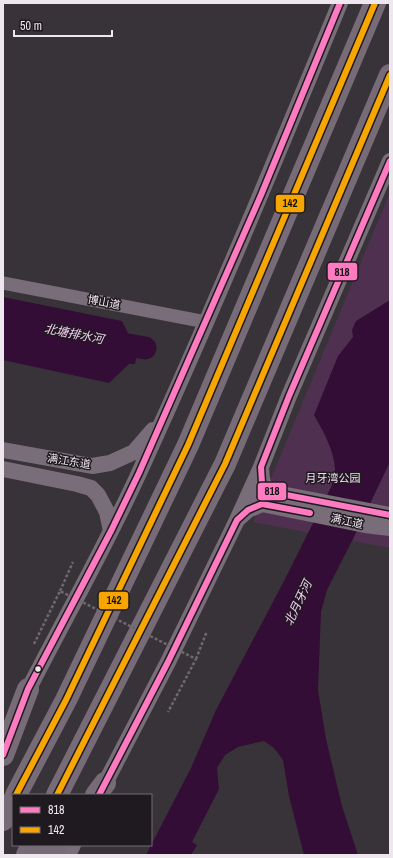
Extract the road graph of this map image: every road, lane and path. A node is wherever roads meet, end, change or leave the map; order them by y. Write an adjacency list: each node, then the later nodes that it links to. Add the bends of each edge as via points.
1 (340, 3): 6 (street)
2 (374, 3): 27 (highway, via 188,445 66,700)
3 (390, 75): 28 (highway, via 225,464)
4 (390, 161): 9 (street)
5 (3, 282): 6 (street, 博山道)
6 (206, 322): 7 (street)
7 (164, 417): 8 (street, 满江东道, via 134,452 110,463 92,466); 16 (street)
8 (3, 450)
9 (261, 467): 11 (street, 满江道, via 262,483 268,490); 14 (street)
10 (3, 469): 16 (street, 满江东道, via 91,488 107,512)
11 (316, 508): 13 (street, 满江道); 14 (street, 满江道, via 262,504 248,510)
12 (390, 515): 13 (street, 满江道)
13 (367, 518): 15 (street, 满江道)
14 (237, 520): 26 (street, via 168,662)
15 (390, 528)
16 (111, 532): 22 (street)
17 (73, 562): 18 (path)
18 (60, 590): 20 (path, bridge); 21 (path, bridge)
19 (207, 631): 21 (path)
20 (34, 644)
21 (196, 659): 23 (path, bridge)
22 (28, 689): 24 (street); 25 (highway)
23 (168, 712)
24 (3, 739)
25 (3, 754)
26 (100, 791)
27 (17, 794)
28 (58, 794)
29 (12, 803): 30 (highway)
30 (3, 820)
31 (32, 846): 34 (highway)
32 (57, 846): 35 (highway)
33 (72, 846): 36 (street)
34 (27, 855)
35 (50, 855)
36 (68, 855)

